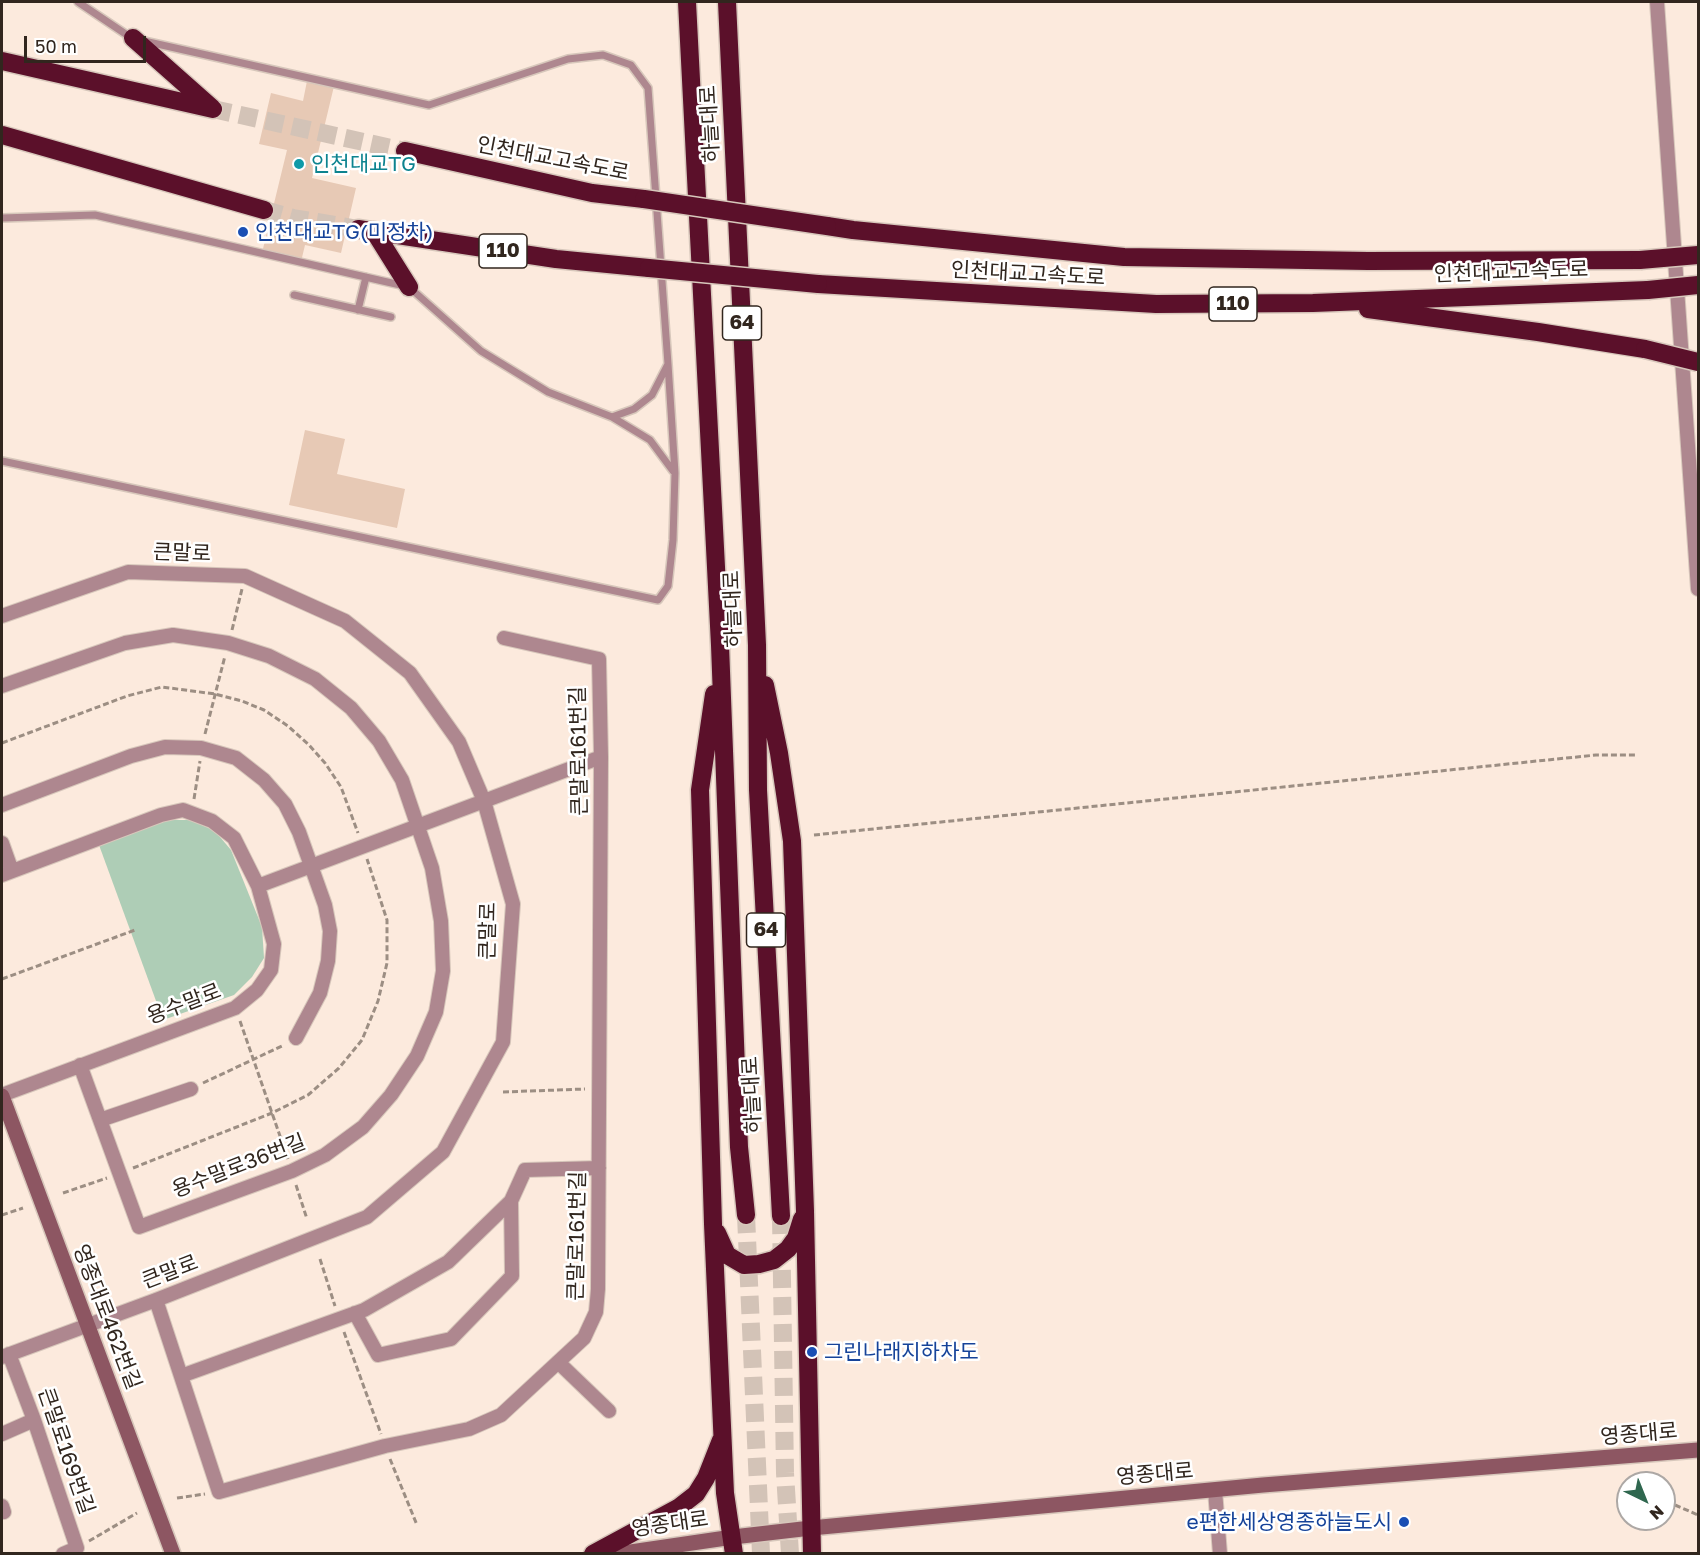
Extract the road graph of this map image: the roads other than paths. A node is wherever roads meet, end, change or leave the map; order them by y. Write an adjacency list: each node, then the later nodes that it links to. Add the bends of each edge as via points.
1 (78, 2): 5 (lane)
2 (687, 2): 27 (highway, 하늘대로 / 64)
3 (727, 2): 28 (highway, 하늘대로 / 64)
4 (1657, 2): 24 (street)
5 (133, 38): 6 (highway, via 213,109); 20 (lane, via 429,105 568,59 603,55 631,64 648,88)
6 (2, 61)
7 (2, 135): 9 (highway)
8 (405, 151): 11 (highway, 인천대교고속도로 / 110, bridge, via 592,194 853,230 1125,257 1368,261 1640,260)
9 (264, 210)
10 (2, 218): 12 (lane, via 95,215)
11 (1698, 255)
12 (366, 277): 14 (lane); 17 (lane)
13 (1698, 285): 16 (highway, 인천대교고속도로 / 110, bridge)
14 (409, 287): 16 (highway, 인천대교고속도로 / 110, bridge, via 366,230 556,259 818,284 1156,304); 21 (lane, via 481,351 548,392)
15 (294, 295): 17 (lane)
16 (1313, 303): 19 (highway, bridge, via 1538,332 1645,349)
17 (358, 310): 18 (lane)
18 (391, 317)
19 (1698, 362)
20 (668, 364): 21 (lane, via 652,394 634,409); 23 (lane)
21 (612, 417): 23 (lane, via 651,440)
22 (2, 460): 23 (lane, via 658,600 668,586)
23 (675, 473)
24 (1698, 589)
25 (2, 616): 31 (street, 큰말로, via 128,572 245,576 345,621 410,673 459,742)
26 (504, 638): 30 (street, 큰말로161번길, via 599,658)
27 (720, 645): 46 (highway, 하늘대로 / 64, via 733,1022); 48 (highway, via 700,790)
28 (757, 645): 45 (highway, via 792,841); 47 (highway, 하늘대로 / 64, via 758,790)
29 (2, 686): 33 (street, 용수말로36번길, via 125,643 173,635 228,643 269,656 315,679 351,708 379,741 402,780)
30 (601, 757): 31 (street); 43 (street, 큰말로161번길)
31 (484, 801): 33 (street); 49 (street, 큰말로, via 513,904 503,1042 442,1152 367,1217)
32 (2, 805): 35 (street, via 131,756 165,747 201,748 236,758 264,780 285,804)
33 (418, 826): 35 (street); 42 (street, 용수말로36번길, via 432,868 441,921 443,971 436,1012 417,1056 363,1127 325,1155 292,1171 138,1227)
34 (2, 843): 36 (street)
35 (312, 866): 37 (street); 38 (street, via 330,931 328,961 320,993)
36 (7, 873): 37 (street, 용수말로, via 183,810 212,820 234,838)
37 (258, 886): 39 (street, 용수말로, via 274,945 271,970 257,990 235,1008)
38 (296, 1038)
39 (80, 1065): 41 (street, 용수말로); 42 (street, 용수말로36번길)
40 (191, 1089): 42 (street)
41 (2, 1095): 51 (main road, 영종대로462번길)
42 (100, 1120)
43 (599, 1168): 44 (street, via 525,1170); 53 (street, 큰말로161번길, via 596,1312 584,1338)
44 (511, 1201): 50 (street, via 448,1262); 50 (street, via 512,1276 451,1339 378,1355)
45 (805, 1211): 48 (highway, via 788,1249 774,1260 759,1264 744,1265 727,1255); 61 (highway)
46 (746, 1215)
47 (781, 1216)
48 (713, 1224): 57 (highway)
49 (156, 1300): 51 (street, 큰말로); 54 (street)
50 (355, 1313): 54 (street)
51 (88, 1324): 52 (street, 큰말로); 64 (main road, 영종대로462번길)
52 (5, 1355): 56 (street, 큰말로169번길)
53 (558, 1362): 54 (street, 큰말로161번길, via 501,1414 469,1429 385,1446 219,1492); 55 (street)
54 (181, 1376)
55 (609, 1412)
56 (34, 1420): 58 (street); 63 (street, 큰말로169번길, via 77,1548)
57 (723, 1433): 62 (highway, via 725,1493); 65 (highway, via 696,1494 678,1508)
58 (2, 1434)
59 (1698, 1450): 60 (main road, 영종대로)
60 (1215, 1490): 61 (main road, 영종대로); 68 (street)
61 (811, 1528): 62 (main road, 영종대로); 67 (highway)
62 (733, 1545): 66 (main road, 영종대로)
63 (63, 1554)
64 (173, 1554)
65 (593, 1554)
66 (617, 1554)
67 (812, 1554)
68 (1220, 1554)

